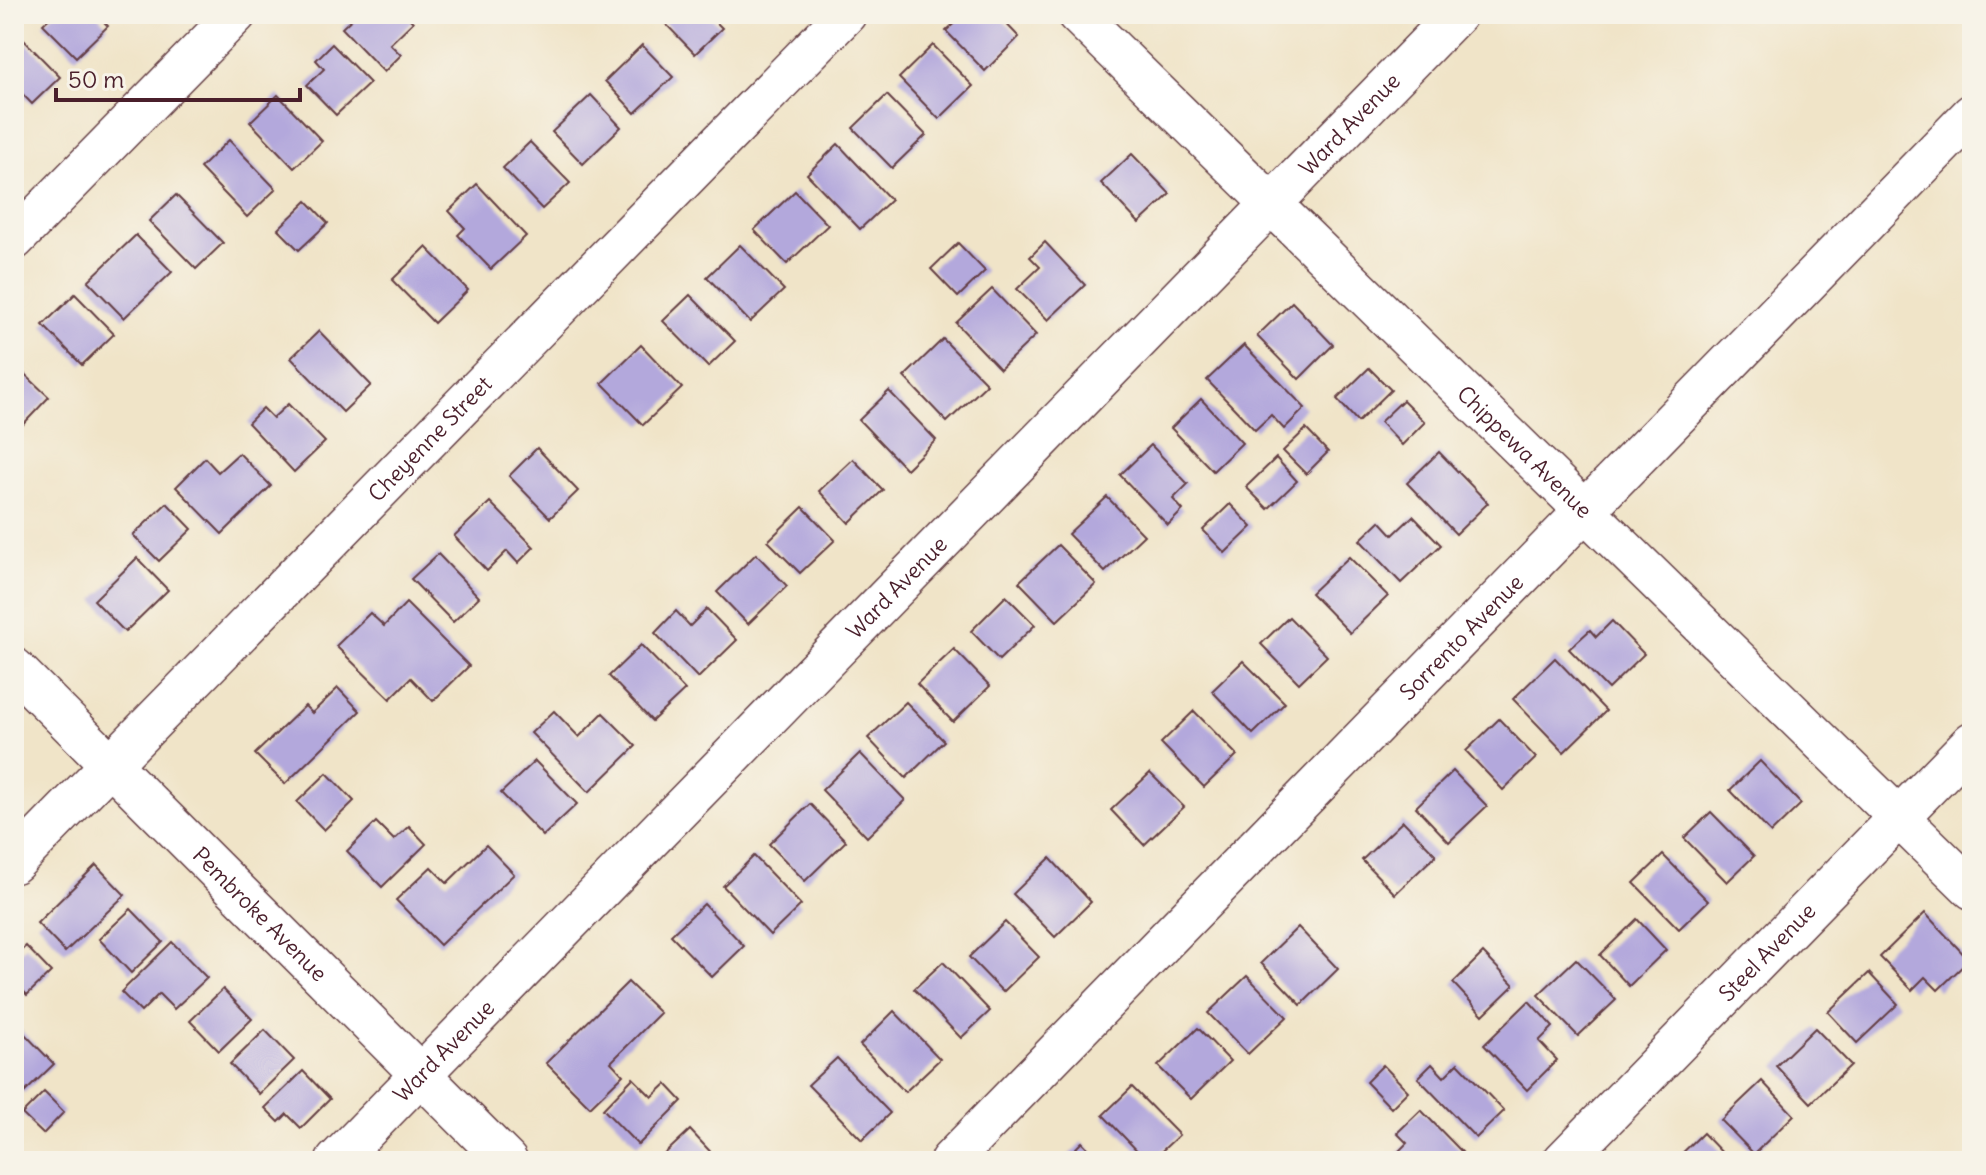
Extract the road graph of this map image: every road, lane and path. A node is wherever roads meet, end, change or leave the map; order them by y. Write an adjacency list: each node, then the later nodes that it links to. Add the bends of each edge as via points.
1 (236, 14): 7 (street)
2 (846, 14): 11 (street, Cheyenne Street)
3 (1077, 14): 6 (street, Chippewa Avenue)
4 (1457, 14): 6 (street, Ward Avenue)
5 (1972, 114): 8 (street, Sorrento Avenue)
6 (1271, 204): 8 (street, Chippewa Avenue); 15 (street, Ward Avenue)
7 (14, 240)
8 (1585, 511): 12 (street, Chippewa Avenue); 18 (street, Sorrento Avenue)
9 (14, 668): 11 (street, Pembroke Avenue)
10 (1972, 742): 12 (street, Steel Avenue)
11 (111, 765): 13 (street, Cheyenne Street); 15 (street, Pembroke Avenue)
12 (1899, 817): 14 (street, Chippewa Avenue); 19 (street, Steel Avenue)
13 (14, 863)
14 (1972, 889)
15 (421, 1075): 16 (street, Ward Avenue); 17 (street, Pembroke Avenue)
16 (336, 1161)
17 (507, 1161)
18 (950, 1161)
19 (1563, 1161)

